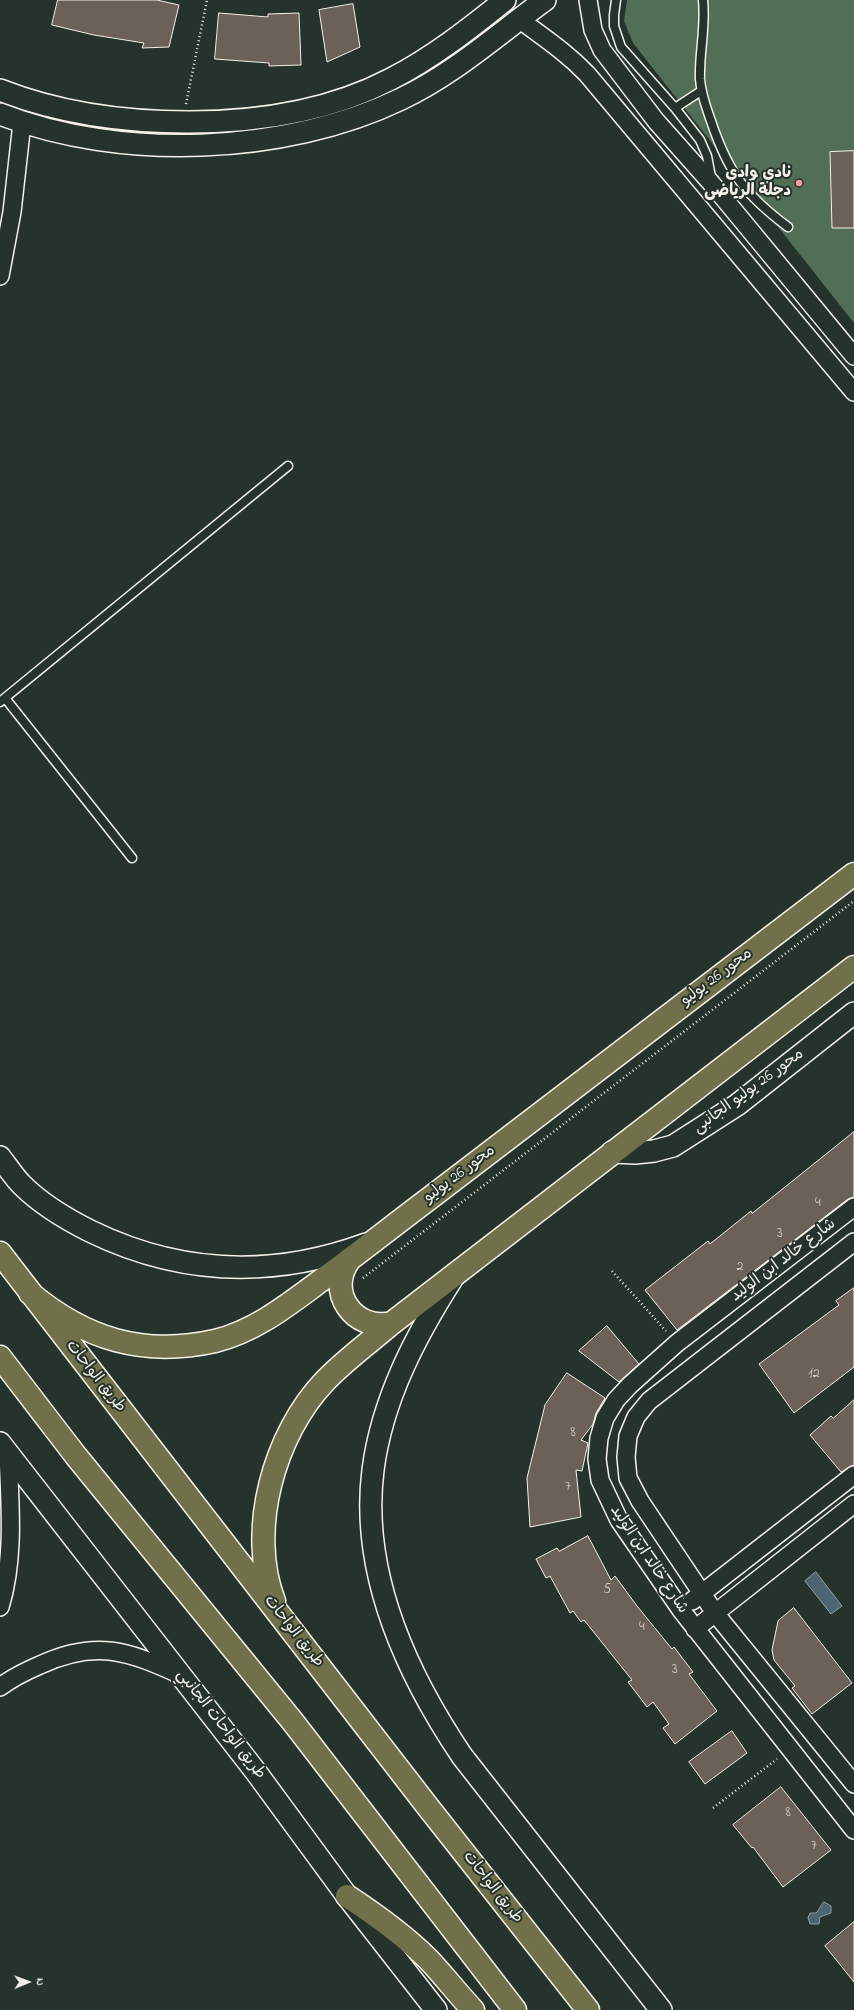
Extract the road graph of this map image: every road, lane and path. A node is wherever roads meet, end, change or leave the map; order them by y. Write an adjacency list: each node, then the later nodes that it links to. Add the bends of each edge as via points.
1 (207, 0): 13 (path)
2 (505, 0): 7 (street); 13 (street, via 463,34 427,58 391,79 352,96 313,109 272,118 231,122)
3 (545, 0): 7 (street)
4 (588, 0): 12 (street, via 593,30 602,50)
5 (616, 0): 10 (lane, via 614,26 621,48)
6 (703, 0): 9 (lane, via 700,73)
7 (519, 19): 14 (street, via 440,79 361,117 320,129 233,142 156,145 80,137); 15 (street, via 572,58)
8 (0, 90): 13 (street, via 78,114 118,120)
9 (702, 91): 10 (lane); 17 (lane, via 718,142 728,164 751,196)
10 (675, 108): 16 (lane, via 700,140 707,156)
11 (0, 114): 14 (street)
12 (656, 121): 15 (street); 16 (street)
13 (182, 122)
14 (22, 123): 18 (street, via 12,212)
15 (639, 135): 20 (street)
16 (712, 184): 19 (street)
17 (788, 227)
18 (0, 276)
19 (854, 356)
20 (854, 392)
21 (288, 466): 22 (lane)
22 (2, 700): 23 (lane)
23 (132, 858)
24 (854, 874): 31 (highway, محور 26 يوليو)
25 (854, 901): 37 (path)
26 (854, 967): 28 (highway)
27 (854, 1013): 28 (street, محور 26 يوليو الجانبى, via 737,1105 673,1146 635,1153)
28 (612, 1152): 36 (highway)
29 (0, 1156): 31 (street, via 22,1185 77,1224 133,1249 172,1260 240,1268 274,1266 307,1262)
30 (854, 1207): 40 (street, شارع خالد ابن الوليد)
31 (372, 1242): 34 (highway, محور 26 يوليو)
32 (854, 1242): 45 (street, شارع خالد ابن الوليد, via 649,1401 636,1417 628,1436 628,1478 640,1501)
33 (0, 1253): 38 (highway, طريق الواحات)
34 (350, 1259): 38 (highway, محور 26 يوليو, via 264,1321 217,1340 193,1345 167,1347 118,1341 71,1323); 39 (highway, via 341,1275 345,1303 358,1318 366,1322 375,1325)
35 (612, 1271): 40 (path)
36 (453, 1277): 39 (highway); 62 (street, via 428,1316 407,1358 389,1401 378,1440 372,1491 373,1530 376,1561 384,1594 408,1661 449,1738)
37 (360, 1280)
38 (30, 1293): 48 (highway, طريق الواحات)
39 (392, 1323): 48 (highway, via 325,1380 293,1426 281,1451 270,1485 264,1534 269,1589)
40 (677, 1343): 47 (street, شارع خالد ابن الوليد, via 616,1400 605,1418 599,1438 597,1459 600,1480 619,1520)
41 (0, 1357): 60 (highway, via 76,1456 293,1722)
42 (4, 1448): 46 (street, via 9,1552); 51 (street, طريق الواحات الجانبي)
43 (854, 1475): 45 (street)
44 (854, 1504): 49 (street)
45 (701, 1594): 47 (street); 49 (street, شارع خالد ابن الوليد)
46 (0, 1607)
47 (681, 1610): 50 (street, شارع خالد ابن الوليد)
48 (278, 1612): 61 (highway, طريق الواحات)
49 (715, 1613): 50 (street); 54 (street, شارع خالد ابن الوليد)
50 (695, 1629): 53 (street, شارع خالد ابن الوليد)
51 (181, 1675): 52 (street, via 131,1654 107,1650 82,1651 58,1656 20,1674); 57 (street, طريق الواحات الجانبي, via 267,1786)
52 (0, 1687)
53 (790, 1748): 55 (path); 56 (street, شارع خالد ابن الوليد)
54 (854, 1784)
55 (713, 1808)
56 (854, 1830)
57 (347, 1896): 58 (street, طريق الواحات الجانبي); 59 (highway, via 390,1925 409,1942)
58 (436, 2010)
59 (474, 2010)
60 (515, 2010)
61 (588, 2010)
62 (661, 2010)

